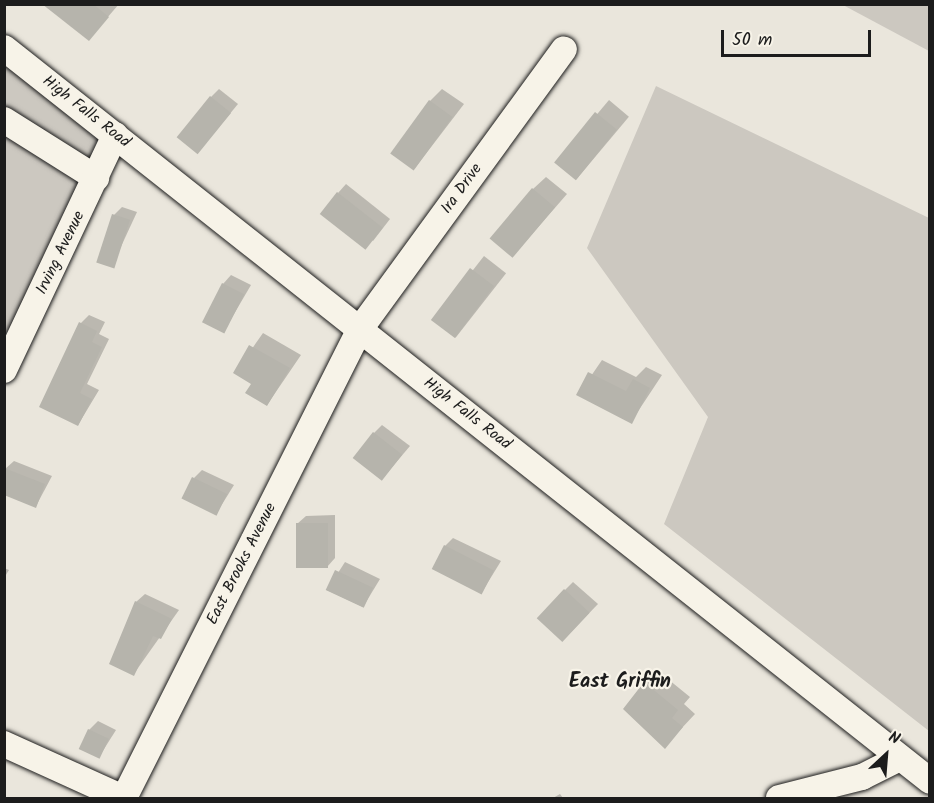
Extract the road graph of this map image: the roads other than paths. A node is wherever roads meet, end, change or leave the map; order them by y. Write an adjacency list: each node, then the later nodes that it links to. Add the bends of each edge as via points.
1 (4, 48): 4 (street, High Falls Road)
2 (564, 49): 6 (street, Ira Drive)
3 (4, 120): 5 (street)
4 (116, 135): 5 (street, Irving Avenue); 6 (street, High Falls Road)
5 (96, 178): 7 (street, Irving Avenue)
6 (360, 329): 9 (street, High Falls Road); 11 (street, East Brooks Avenue)
7 (4, 370)
8 (4, 744): 11 (street)
9 (900, 758): 10 (street, High Falls Road); 12 (street, via 862,777)
10 (930, 781)
11 (123, 798)
12 (779, 798)

